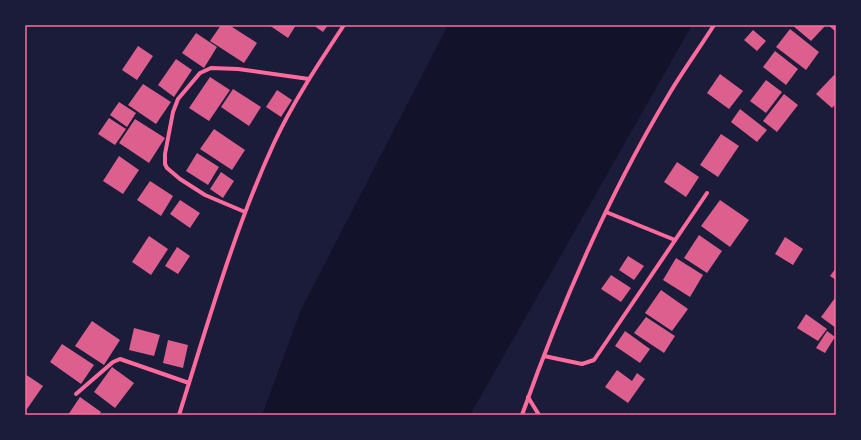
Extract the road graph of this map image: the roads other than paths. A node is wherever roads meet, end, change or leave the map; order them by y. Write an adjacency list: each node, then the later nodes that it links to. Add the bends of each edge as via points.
1 (344, 25): 3 (street)
2 (714, 25): 6 (street, via 668,95)
3 (309, 79): 5 (street, via 275,142); 5 (street, via 211,68 196,76 178,99 165,154 167,168 205,195)
4 (707, 193): 7 (street)
5 (245, 212): 9 (street)
6 (606, 212): 7 (street); 8 (street, via 586,252)
7 (675, 240): 8 (street, via 594,360 582,364)
8 (544, 356): 11 (street)
9 (189, 383): 10 (street, via 120,359 112,362); 12 (street)
10 (76, 394)
11 (528, 397): 13 (street); 14 (street)
12 (179, 415)
13 (522, 415)
14 (540, 415)

